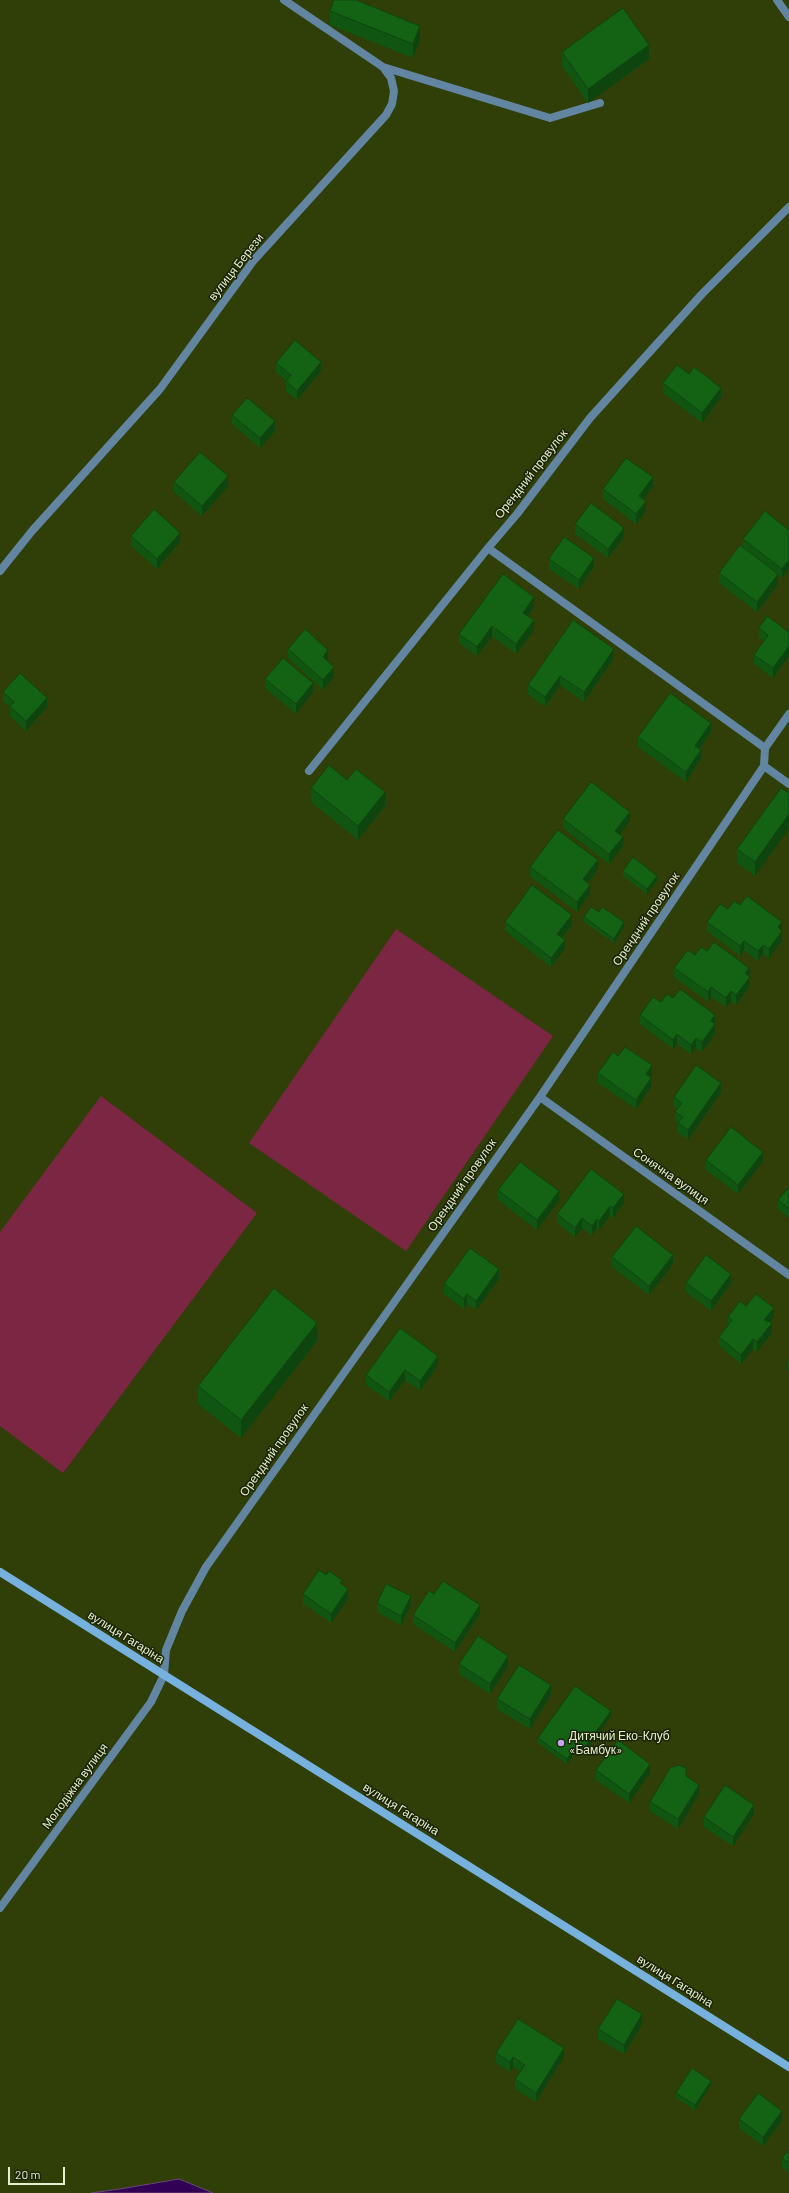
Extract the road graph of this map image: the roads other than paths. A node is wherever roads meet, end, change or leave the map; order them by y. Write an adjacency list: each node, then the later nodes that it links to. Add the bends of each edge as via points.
1 (284, 0): 4 (street, вулиця Берези)
2 (777, 0): 3 (street)
3 (789, 17)
4 (383, 67): 5 (street, via 550,118); 8 (street, вулиця Берези, via 391,78 394,91 392,104 386,115 254,260 160,388 32,531)
5 (600, 103)
6 (789, 207): 7 (street, Орендний провулок, via 702,294 590,418)
7 (488, 548): 10 (street); 12 (street, Орендний провулок)
8 (0, 571)
9 (789, 714): 10 (street, Орендний провулок)
10 (766, 748): 11 (street, Орендний провулок)
11 (764, 766): 13 (street); 14 (street, Орендний провулок)
12 (309, 771)
13 (789, 784)
14 (540, 1097): 15 (street, Сонячна вулиця); 17 (street, Орендний провулок, via 206,1567 182,1611 166,1650)
15 (789, 1275)
16 (0, 1572): 17 (street, вулиця Гагаріна)
17 (164, 1675): 18 (street, Молодіжна вулиця, via 151,1702); 19 (street, вулиця Гагаріна)
18 (0, 1908)
19 (789, 2067)

